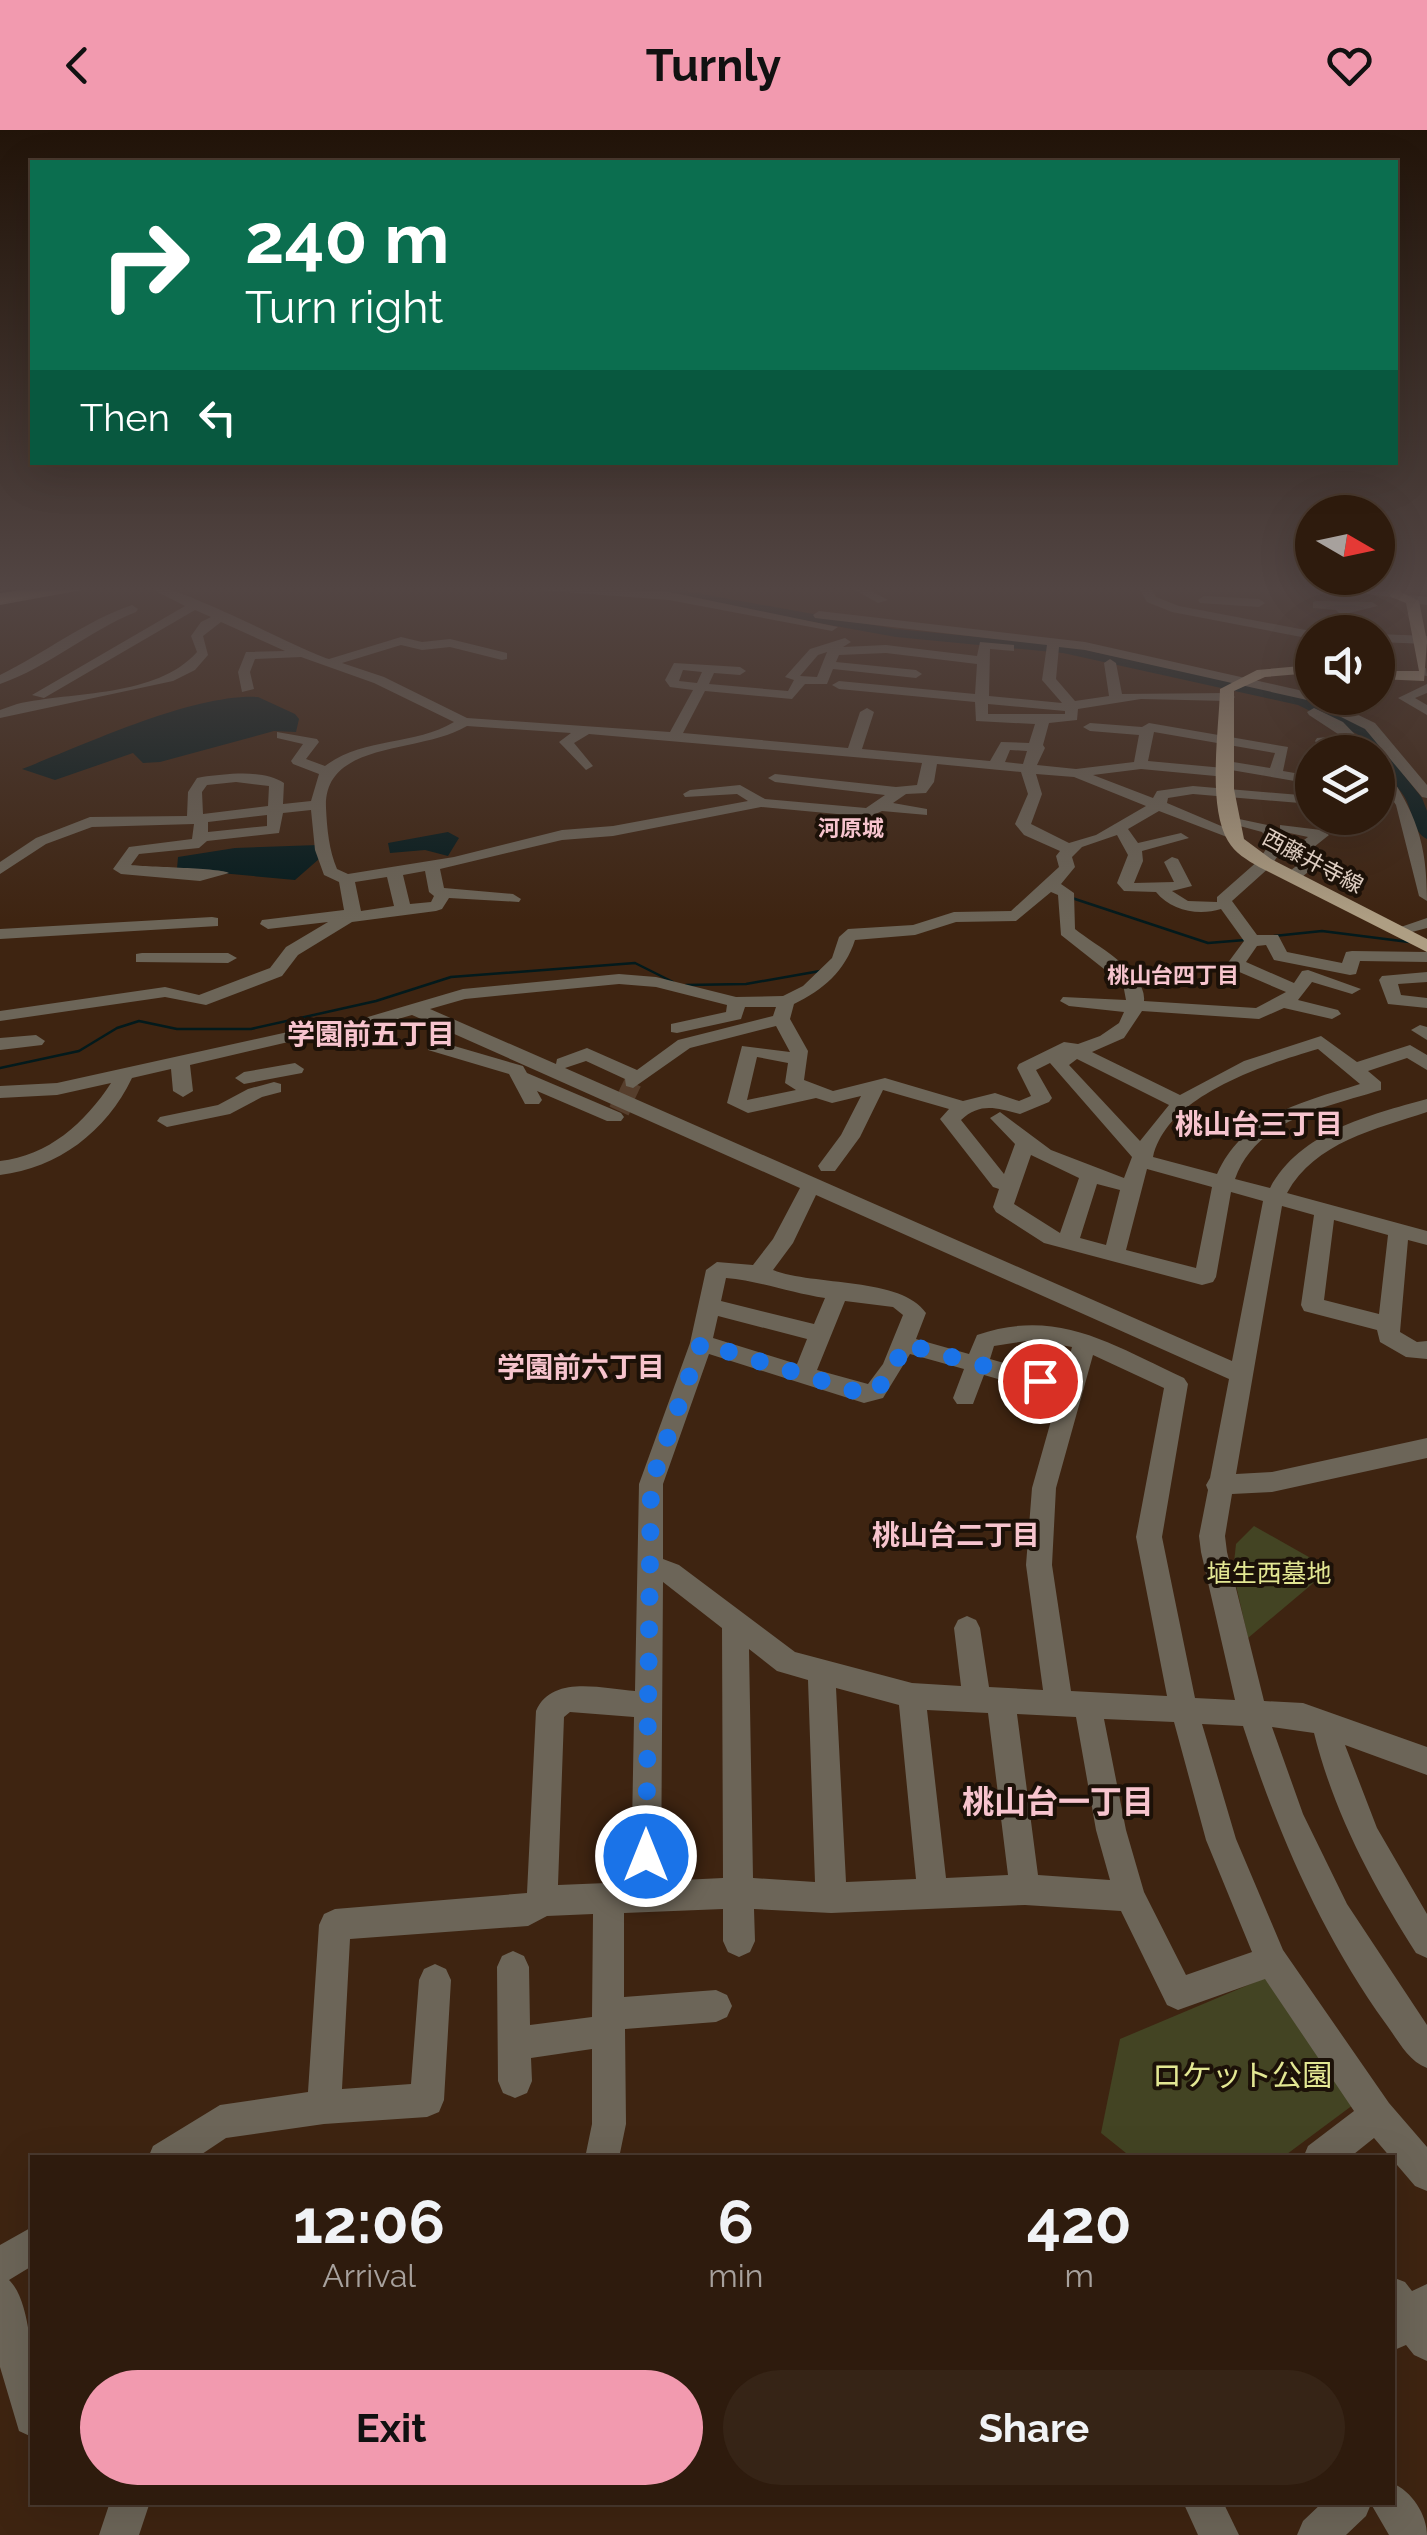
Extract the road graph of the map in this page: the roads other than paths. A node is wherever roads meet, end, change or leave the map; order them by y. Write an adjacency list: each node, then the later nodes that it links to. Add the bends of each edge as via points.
1 (33, 697): 17 (street)
2 (74, 697): 17 (street)
3 (414, 697): 24 (street)
4 (697, 697): 30 (street)
5 (731, 697): 18 (street)
6 (765, 697): 7 (street, via 763,708 792,710)
7 (792, 697)
8 (974, 697): 16 (street)
9 (1061, 697): 19 (street)
10 (1116, 697): 19 (street)
11 (1142, 697): 25 (street, via 1145,708 1136,708)
12 (1234, 697): 33 (main road)
13 (1268, 697): 29 (street, via 1310,710)
14 (1312, 697): 51 (street, via 1370,726)
15 (1407, 697): 20 (street)
16 (983, 698): 19 (street); 23 (street, via 981,718)
17 (18, 706): 22 (street)
18 (726, 710)
19 (1071, 711): 23 (street); 25 (street, via 1094,733)
20 (1427, 711)
21 (867, 712): 32 (street)
22 (0, 714)
23 (1043, 720): 31 (street)
24 (464, 722): 26 (street, via 567,722); 42 (street, via 445,735 366,750)
25 (1128, 729): 27 (street)
26 (587, 730): 30 (street); 37 (street, via 566,742)
27 (1145, 731): 33 (street, via 1150,727); 36 (street)
28 (282, 735): 42 (street, via 312,742 298,762)
29 (1345, 735)
30 (674, 736): 32 (street)
31 (1038, 748): 39 (street, via 1006,745); 41 (street)
32 (854, 752): 34 (street)
33 (1228, 755): 36 (street); 38 (street); 38 (street); 50 (main road)
34 (930, 760): 39 (street); 48 (street, via 921,790)
35 (1295, 762): 38 (street)
36 (1141, 765): 40 (street)
37 (586, 766)
38 (1283, 766): 43 (street)
39 (997, 767): 41 (street)
40 (1109, 769): 44 (street); 49 (street)
41 (1028, 770): 44 (street); 69 (street, via 1035,794 1023,824)
42 (327, 772): 56 (street)
43 (1295, 772)
44 (1076, 773): 49 (street)
45 (236, 778): 58 (street, via 276,783); 60 (street); 61 (street, via 198,783)
46 (776, 778): 48 (street)
47 (691, 787): 55 (street, via 740,788)
48 (898, 792): 57 (street)
49 (1126, 792): 54 (street)
50 (1228, 793): 53 (street); 54 (street, via 1182,790); 62 (main road)
51 (1427, 794)
52 (1395, 796): 83 (street)
53 (1295, 799)
54 (1160, 800): 62 (street); 63 (street)
55 (761, 803): 57 (street, via 869,813); 73 (street, via 562,835)
56 (315, 805): 58 (street); 79 (street, via 325,862)
57 (882, 806): 59 (street)
58 (276, 809): 60 (street); 65 (street, via 274,830)
59 (922, 812)
60 (236, 813): 61 (street)
61 (199, 816): 65 (street); 71 (street, via 90,822)
62 (1231, 827): 64 (street); 72 (main road, 西藤井寺線, via 1244,850)
63 (1119, 828): 68 (street); 69 (street)
64 (1281, 836): 70 (street); 70 (street, via 1320,836); 72 (street)
65 (201, 837): 76 (street, via 199,843 134,850 121,869)
66 (1181, 838): 68 (street)
67 (0, 847): 71 (street)
68 (1135, 848): 75 (street)
69 (1071, 850): 80 (street)
70 (1297, 852): 78 (street, via 1315,858)
71 (22, 853): 74 (street)
72 (1266, 863): 78 (main road, 西藤井寺線); 92 (street, via 1223,900)
73 (432, 867): 77 (street); 82 (street)
74 (0, 868)
75 (1133, 871): 81 (street, via 1125,883 1130,888); 81 (street, via 1181,860 1184,886)
76 (221, 872)
77 (394, 872): 79 (street); 85 (street)
78 (1292, 877): 93 (main road, 西藤井寺線)
79 (346, 879): 87 (street)
80 (1053, 886): 103 (street, via 1066,892 1067,931 1130,982); 104 (street, via 1008,918 954,917 916,930 854,933 840,960)
81 (1160, 887): 86 (street, via 1166,898)
82 (443, 895): 84 (street); 85 (street, via 436,906)
83 (1427, 896)
84 (513, 899)
85 (403, 910): 87 (street)
86 (1211, 912)
87 (351, 915): 90 (street); 98 (street, via 292,951 276,972 234,991 200,1001 165,992)
88 (212, 922): 91 (street)
89 (1427, 922): 93 (street)
90 (268, 924)
91 (0, 934)
92 (1252, 941): 93 (street, via 1272,939 1280,956 1350,970 1352,956); 97 (street, via 1236,964)
93 (1416, 943)
94 (228, 958): 98 (street, via 196,964 143,952)
95 (1427, 977): 101 (street, via 1388,980 1394,1000)
96 (1352, 988): 97 (street, via 1308,976)
97 (1290, 997): 103 (street, via 1260,1014); 105 (street)
98 (124, 998): 106 (street)
99 (1069, 1001): 103 (street)
100 (736, 1002): 102 (street, via 620,979 463,994); 104 (street); 107 (street, via 735,1015)
101 (1427, 1003)
102 (419, 1005): 111 (street, via 328,1034); 119 (street)
103 (1136, 1006): 112 (street, via 1120,1033); 128 (street, via 1094,1040 1028,1065 1042,1098 1020,1108 995,1100)
104 (784, 1010): 113 (street); 119 (street, via 684,1044 636,1080 587,1054)
105 (1332, 1014)
106 (0, 1016)
107 (676, 1028)
108 (436, 1031): 119 (street, via 434,1046)
109 (36, 1041): 110 (street)
110 (0, 1044)
111 (239, 1048): 114 (street); 121 (street)
112 (1080, 1053): 126 (street); 133 (street, via 1058,1065)
113 (798, 1059): 125 (street, via 794,1082); 125 (street, via 749,1050 738,1103 748,1108)
114 (180, 1062): 118 (street); 123 (street)
115 (1427, 1064): 117 (street, via 1410,1051)
116 (295, 1069): 121 (street)
117 (1355, 1069): 126 (street, via 1321,1042 1244,1065); 138 (street, via 1374,1086 1258,1132 1232,1162)
118 (124, 1075): 124 (street, via 27,1094); 135 (street, via 60,1149)
119 (551, 1082): 131 (street, via 616,1114 612,1125); 157 (street)
120 (876, 1085): 125 (street, via 832,1097); 128 (street); 134 (street)
121 (245, 1088): 122 (street); 130 (street, via 222,1110)
122 (274, 1088)
123 (183, 1091)
124 (0, 1092)
125 (815, 1092)
126 (1181, 1103): 133 (street, via 1152,1136)
127 (1427, 1105): 141 (street, via 1314,1148 1282,1180)
128 (964, 1106): 137 (street, via 951,1125 1000,1182)
129 (1000, 1118): 132 (street)
130 (167, 1121)
131 (589, 1127)
132 (1025, 1144): 136 (street); 137 (street)
133 (1143, 1159): 138 (street); 139 (street)
134 (828, 1166)
135 (0, 1168)
136 (1090, 1176): 139 (street); 145 (street)
137 (1010, 1185): 145 (street, via 1003,1207)
138 (1226, 1186): 141 (street); 146 (street, via 1205,1277)
139 (1133, 1187): 146 (street)
140 (807, 1193): 147 (street)
141 (1274, 1199): 142 (street); 157 (street)
142 (1325, 1212): 143 (street); 150 (street, via 1312,1305)
143 (1398, 1228): 144 (street); 150 (street)
144 (1427, 1238)
145 (1068, 1242): 146 (street)
146 (1114, 1254)
147 (760, 1273): 148 (street); 149 (street, via 717,1270)
148 (838, 1292): 151 (street); 153 (street, via 899,1300 916,1313)
149 (712, 1306): 151 (street); 152 (street)
150 (1388, 1325): 155 (street, via 1388,1336 1414,1351)
151 (821, 1334): 158 (street)
152 (701, 1343): 158 (street); 163 (street, via 651,1484)
153 (904, 1344): 156 (street); 158 (street, via 875,1392)
154 (1084, 1345): 156 (street, via 1041,1328 998,1334 985,1341); 159 (street); 171 (street, via 1176,1384 1149,1537)
155 (1427, 1350)
156 (978, 1363): 159 (street); 160 (street)
157 (1244, 1368): 162 (street)
158 (804, 1374)
159 (1071, 1390): 170 (street, via 1044,1488 1039,1565)
160 (965, 1398)
161 (1427, 1448): 162 (street, via 1272,1482)
162 (1218, 1485): 172 (street, via 1216,1573)
163 (650, 1566): 164 (street, via 670,1573); 169 (street)
164 (735, 1624): 166 (street, via 787,1662); 176 (street)
165 (966, 1628): 168 (street)
166 (821, 1672): 167 (street); 181 (street)
167 (912, 1696): 168 (street); 178 (street)
168 (989, 1702): 170 (street); 175 (street)
169 (648, 1704): 177 (street); 182 (street, via 566,1698 550,1712)
170 (1074, 1706): 171 (street); 179 (street)
171 (1184, 1711): 172 (street); 185 (street, via 1220,1840)
172 (1252, 1712): 173 (street); 191 (street, via 1284,1813 1314,1878 1348,1940)
173 (1326, 1725): 174 (street); 184 (street, via 1355,1816)
174 (1427, 1761)
175 (1025, 1890): 178 (street); 179 (street)
176 (739, 1893): 177 (street); 181 (street); 183 (street)
177 (646, 1894): 180 (street)
178 (932, 1894): 181 (street)
179 (1130, 1896): 185 (street, via 1178,1994)
180 (608, 1898): 182 (street); 189 (street)
181 (831, 1898)
182 (542, 1902): 193 (street, via 528,1911 336,1925)
183 (739, 1941)
184 (1427, 1942)
185 (1272, 1961): 194 (street)
186 (513, 1967): 190 (street)
187 (435, 1980): 193 (street, via 427,2100)
188 (716, 2006): 189 (street)
189 (608, 2022): 190 (street); 196 (street, via 609,2124)
190 (514, 2044): 192 (street)
191 (1427, 2052)
192 (515, 2081)
193 (324, 2106): 195 (street, via 220,2122)
194 (1377, 2115): 197 (street); 198 (street)
195 (170, 2155)
196 (603, 2155)
197 (1324, 2155)
198 (1427, 2174)
199 (30, 2246): 200 (street)
200 (0, 2266)
201 (0, 2295): 202 (street)
202 (30, 2410)
203 (129, 2505): 207 (street)
204 (1204, 2505): 208 (street)
205 (1349, 2505): 209 (street)
206 (1392, 2505): 210 (street)
207 (119, 2535)
208 (1219, 2535)
209 (1317, 2535)
210 (1413, 2535)

